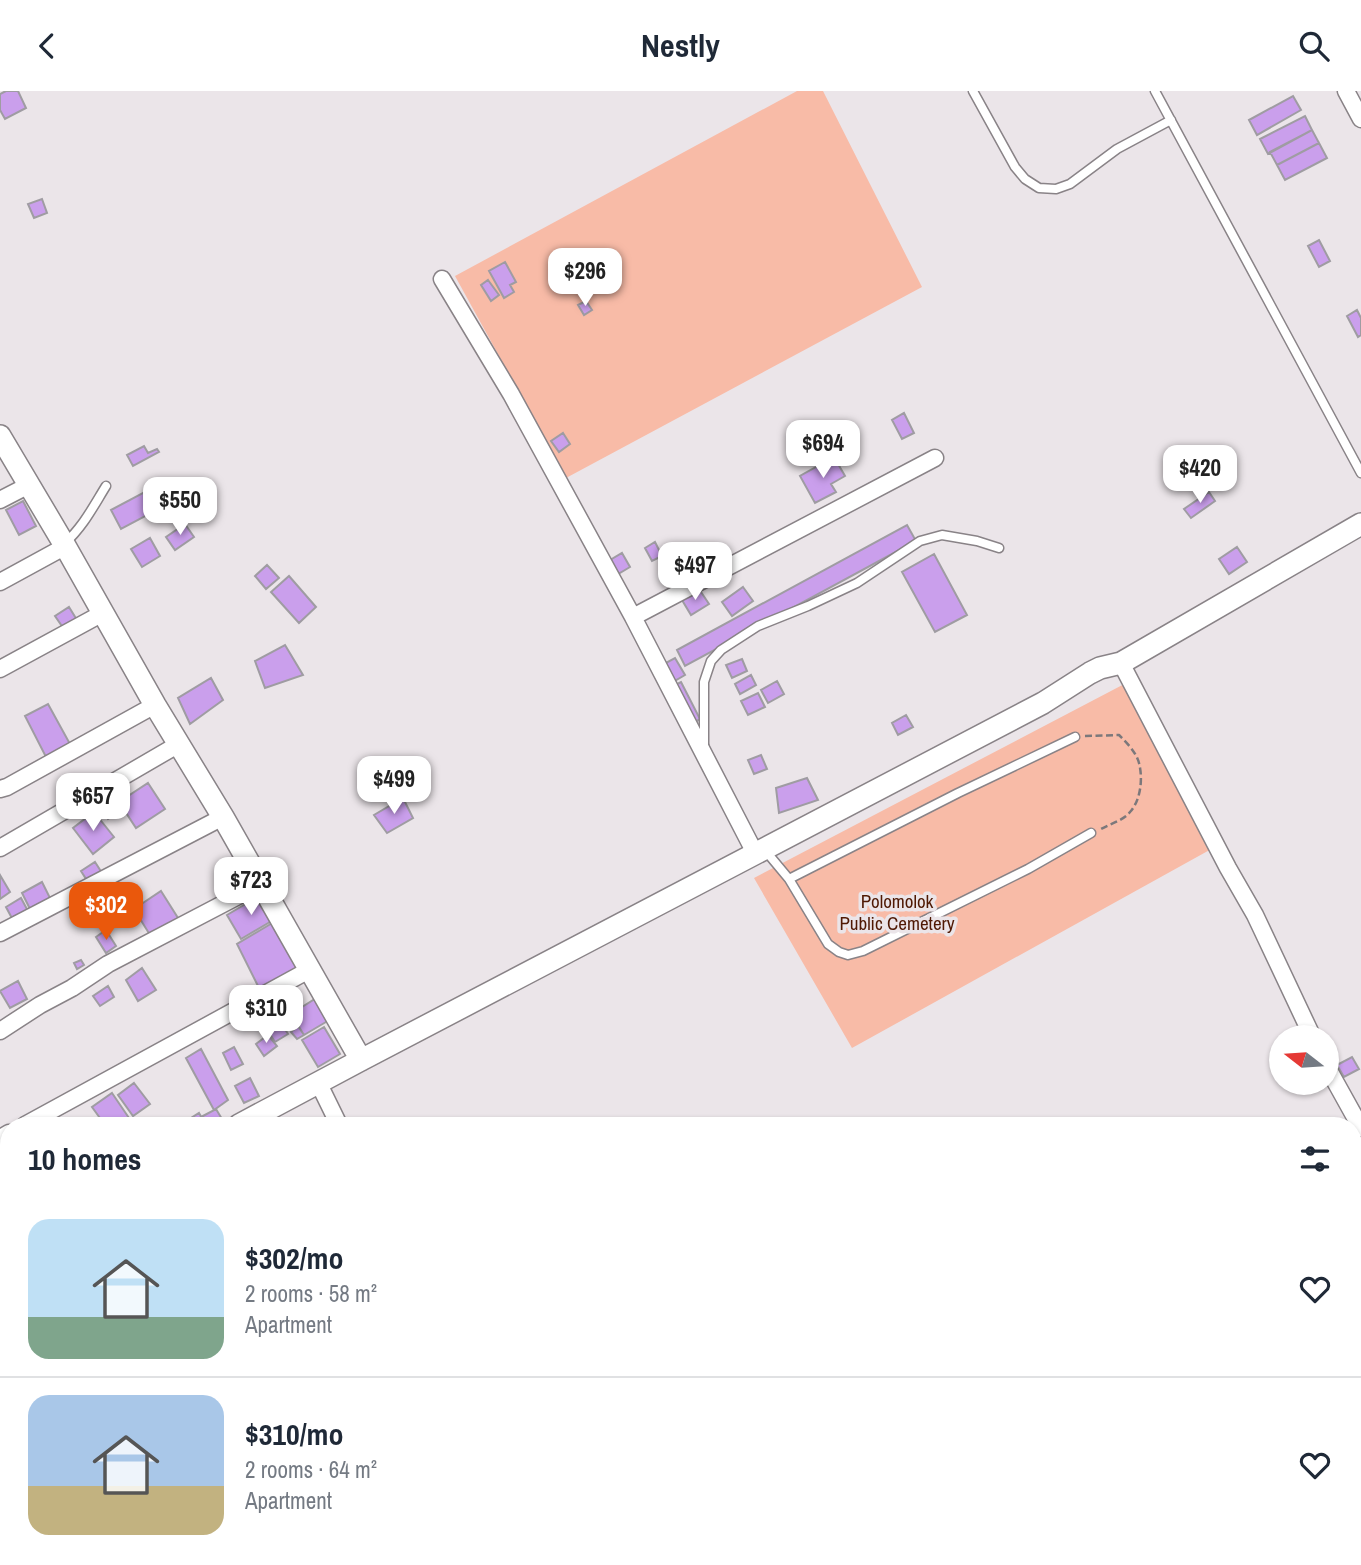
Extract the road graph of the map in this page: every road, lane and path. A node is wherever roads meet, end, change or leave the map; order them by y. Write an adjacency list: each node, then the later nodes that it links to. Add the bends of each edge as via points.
1 (973, 91): 5 (lane, via 1015,167 1039,188 1070,184 1117,149)
2 (1156, 91): 5 (lane)
3 (1346, 91): 4 (street)
4 (1361, 119)
5 (1171, 120): 9 (lane)
6 (442, 279): 18 (street)
7 (0, 436): 10 (street)
8 (934, 458): 18 (street)
9 (1361, 473)
10 (29, 485): 12 (street); 14 (street)
11 (106, 486): 14 (lane)
12 (0, 500)
13 (1361, 524): 19 (street)
14 (65, 545): 16 (street); 17 (street)
15 (999, 548): 24 (lane, via 942,535 920,541 857,583 758,626 721,650 711,661 704,682)
16 (0, 582)
17 (103, 613): 20 (street); 21 (street)
18 (633, 617): 24 (street)
19 (1121, 663): 29 (street, via 1090,673 1043,703); 34 (street, via 1255,915)
20 (0, 669)
21 (155, 705): 23 (street); 25 (street)
22 (1076, 737): 27 (path, via 1119,735 1139,762 1137,802 1129,815); 30 (lane)
23 (179, 744): 26 (street); 28 (street)
24 (704, 757): 29 (street)
25 (0, 789)
26 (223, 817): 31 (street); 32 (street)
27 (1091, 834): 30 (lane, via 848,955 828,944)
28 (0, 848)
29 (759, 851): 30 (lane); 36 (street)
30 (789, 879)
31 (261, 884): 33 (street); 35 (street, via 108,964)
32 (0, 933)
33 (309, 970): 36 (street); 39 (street)
34 (1307, 1025)
35 (0, 1031)
36 (361, 1059): 37 (street)
37 (318, 1082): 40 (street); 41 (street)
38 (1339, 1088): 42 (street)
39 (40, 1117)
40 (254, 1117)
41 (335, 1117)
42 (1355, 1117)

